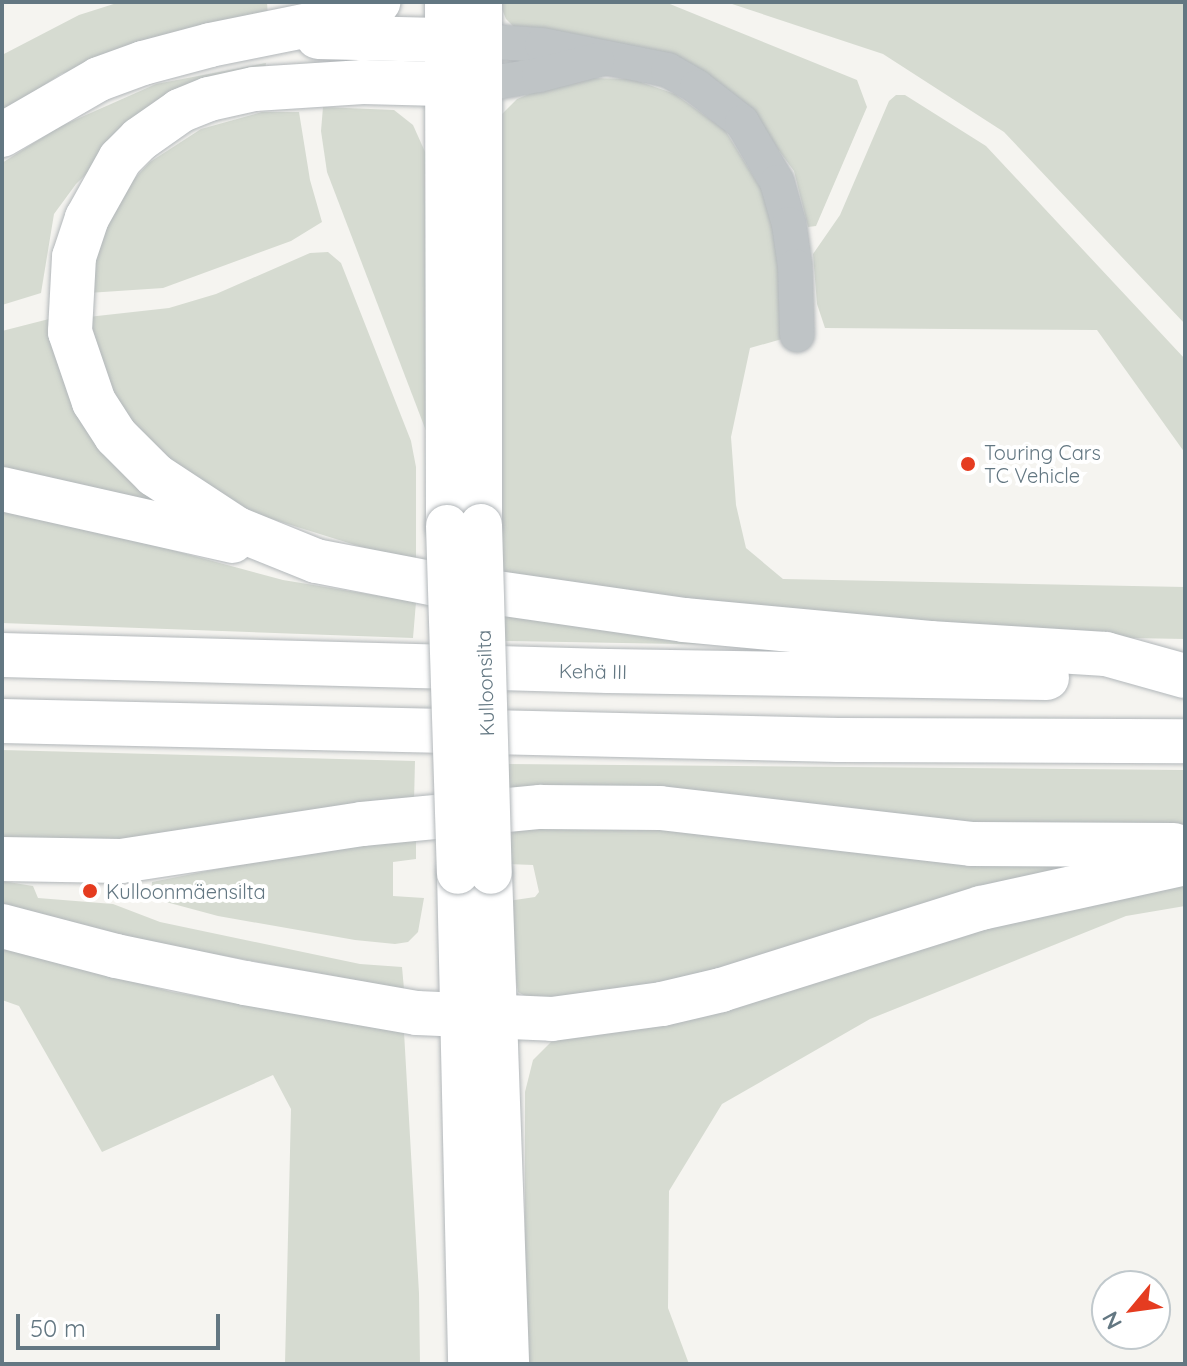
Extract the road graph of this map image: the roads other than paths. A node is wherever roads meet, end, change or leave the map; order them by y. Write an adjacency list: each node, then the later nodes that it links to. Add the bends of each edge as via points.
1 (379, 2): 3 (highway, via 344,18)
2 (463, 21): 3 (highway); 4 (street); 5 (main road, Kulloonsilta)
3 (253, 36): 6 (highway, via 99,79)
4 (601, 59): 5 (street, via 539,75); 7 (street, via 668,70 742,122 757,143 777,182 789,224)
5 (462, 84): 9 (highway, via 363,82 254,89 180,111 120,159 87,218 74,257 70,332 94,402 116,436 155,475 237,529); 18 (main road, Kulloonsilta, bridge, via 464,526)
6 (2, 135)
7 (797, 335)
8 (2, 489): 9 (highway)
9 (316, 561): 11 (highway, via 684,620 1106,654)
10 (2, 655): 11 (highway, Kehä III, via 833,676)
11 (1185, 676)
12 (2, 721): 13 (highway, via 822,740)
13 (1185, 741)
14 (1185, 844): 15 (highway, via 971,844 660,808 540,807 362,824 121,861)
15 (2, 859)
16 (1185, 863): 18 (highway, via 981,908 662,1004 552,1019)
17 (2, 926): 18 (highway, via 245,983)
18 (479, 1017): 19 (main road, Kulloonsilta); 20 (main road, Kulloonsilta)
19 (469, 1364)
20 (508, 1364)

